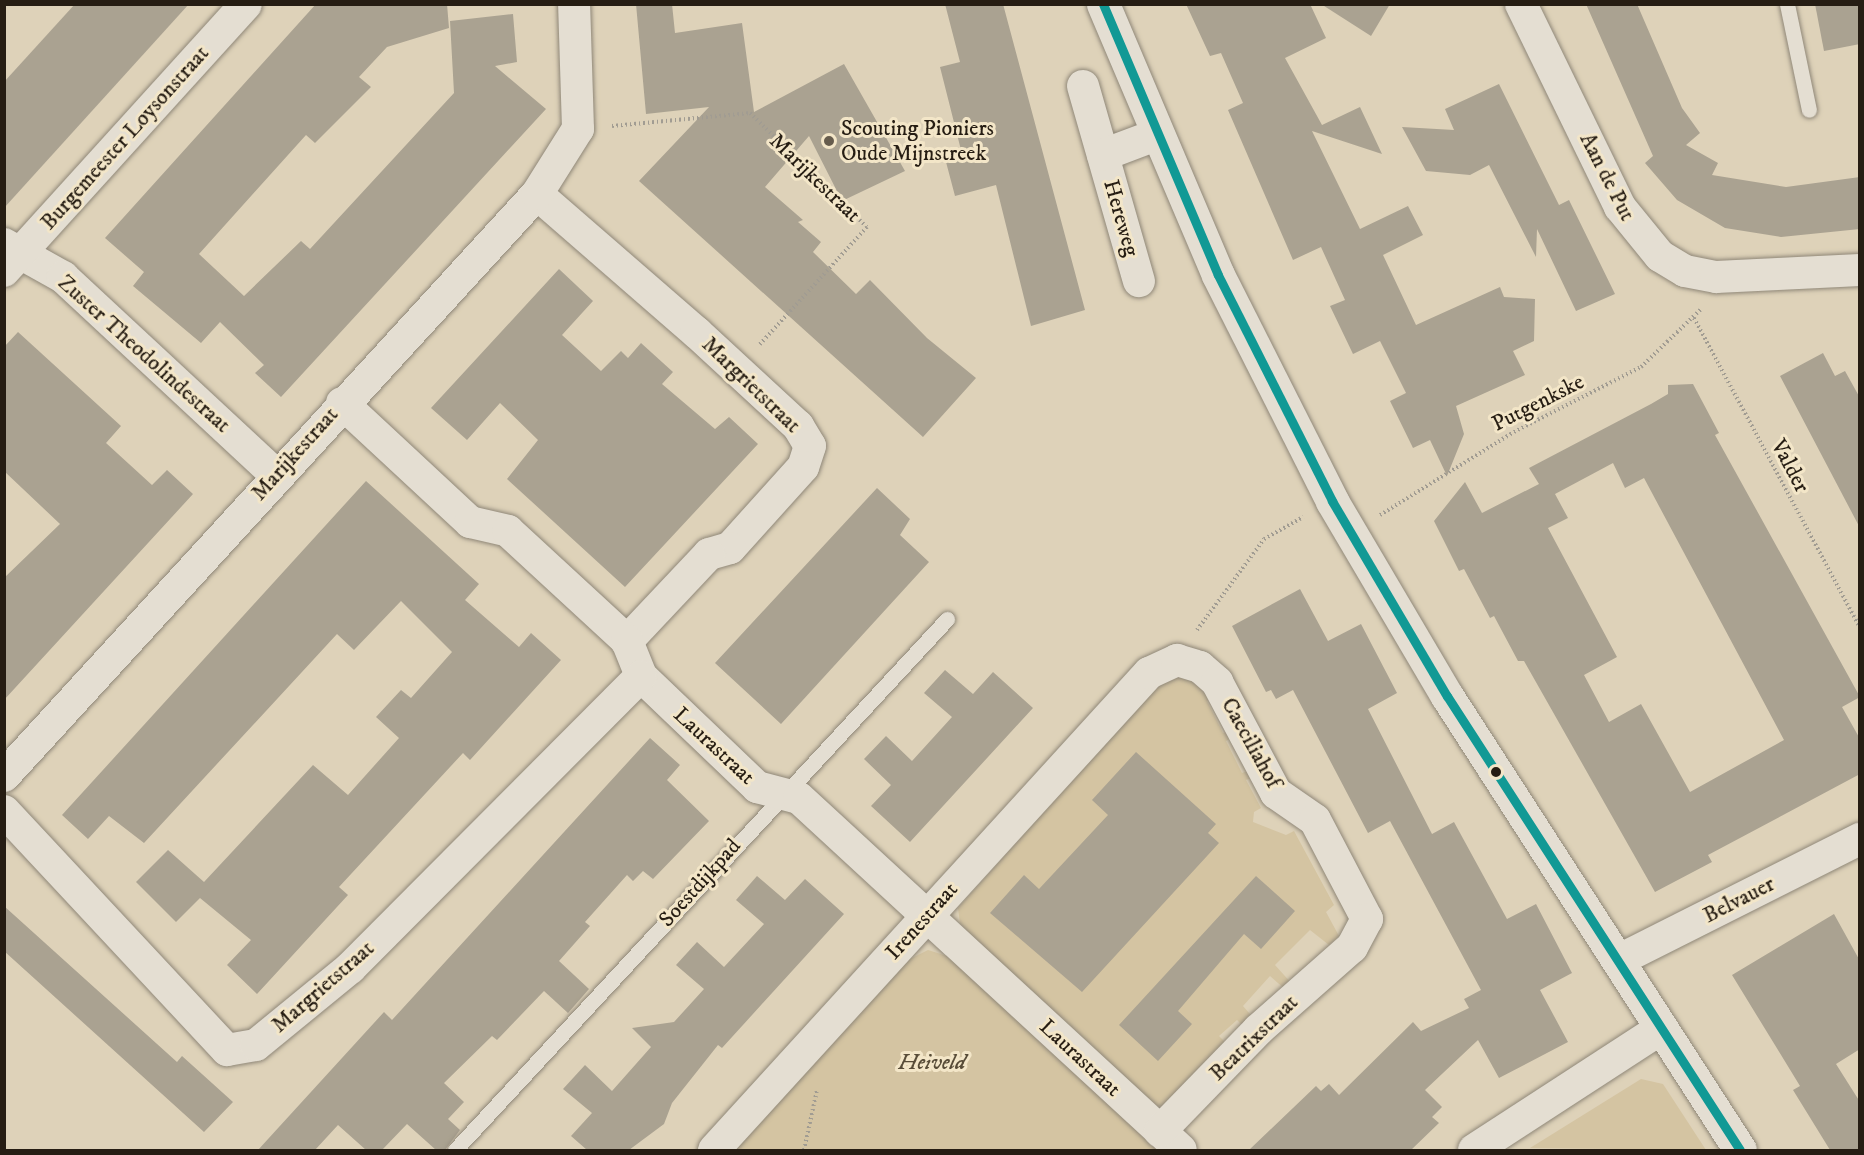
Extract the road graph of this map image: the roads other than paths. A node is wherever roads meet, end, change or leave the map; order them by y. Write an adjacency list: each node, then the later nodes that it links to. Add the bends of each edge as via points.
1 (246, 4): 11 (street, Burgemeester Loysonstraat)
2 (574, 4): 10 (street, Marijkestraat, via 578,129)
3 (1103, 4): 8 (street)
4 (1521, 4): 12 (street, Aan de Put, via 1635,232 1684,271 1716,277)
5 (1787, 4): 7 (lane)
6 (1083, 86): 9 (street, Hereweg)
7 (1809, 110)
8 (1156, 135): 9 (street, Hereweg); 26 (street, via 1231,303 1332,501 1447,696)
9 (1103, 155): 13 (street, Hereweg)
10 (537, 194): 14 (street, Marijkestraat); 17 (street, Margrietstraat, via 798,426 810,446 808,458 730,548 709,554)
11 (10, 257): 15 (street, Zuster Theodolindestraat, via 63,277)
12 (1860, 270)
13 (1139, 282)
14 (342, 403): 15 (street, Marijkestraat); 17 (street, Laurastraat, via 470,522 508,531)
15 (276, 475): 20 (street, Marijkestraat)
16 (947, 619): 21 (lane, Soestdijkpad)
17 (627, 641): 18 (street, Laurastraat)
18 (641, 676): 21 (street, Laurastraat, via 757,787); 22 (street, Margrietstraat, via 350,968 256,1045 227,1050)
19 (1130, 693): 24 (street, Irenestraat); 25 (street, Caeciliahof, via 1149,673 1177,660 1200,667 1217,682 1276,793 1315,820 1367,919)
20 (4, 776)
21 (780, 795): 24 (street, Laurastraat, via 799,798); 29 (lane, Soestdijkpad)
22 (4, 811)
23 (1860, 839): 26 (street, Belvauer)
24 (928, 915): 28 (street, Laurastraat); 30 (street, Irenestraat)
25 (1352, 947): 28 (street, Beatrixstraat, via 1258,1030)
26 (1619, 960): 27 (street)
27 (1662, 1028): 31 (street); 32 (street)
28 (1171, 1141)
29 (456, 1150)
30 (714, 1150)
31 (1474, 1150)
32 (1740, 1150)

